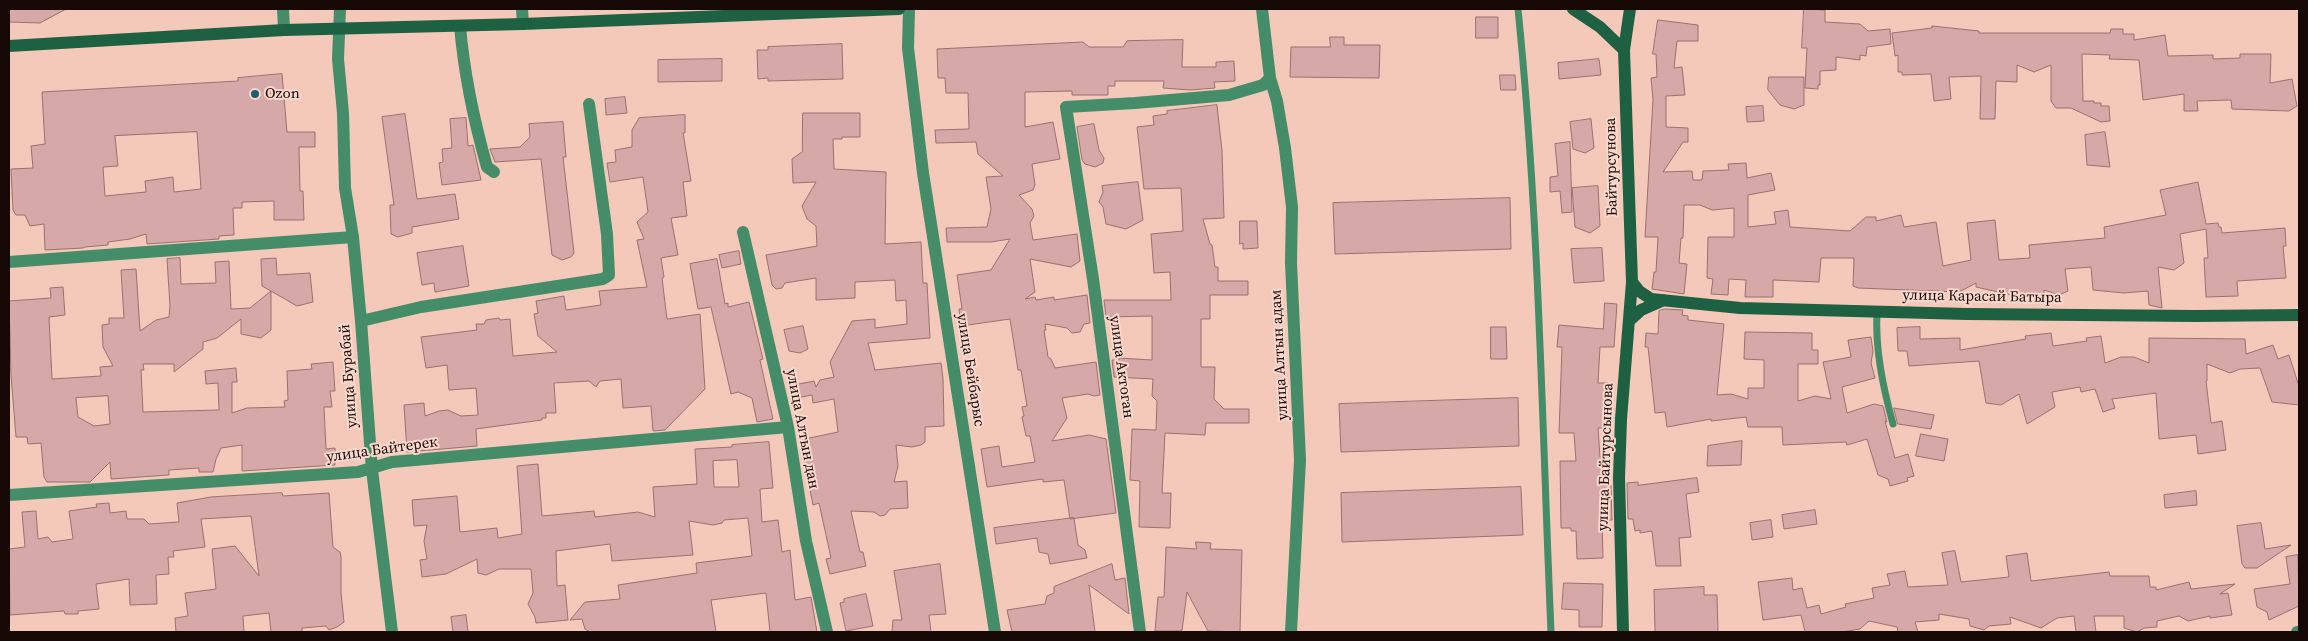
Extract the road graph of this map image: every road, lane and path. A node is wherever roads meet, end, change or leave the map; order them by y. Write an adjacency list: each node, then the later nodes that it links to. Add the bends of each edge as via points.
1 (282, 9): 14 (street)
2 (340, 9): 13 (street, улица Бурабай)
3 (522, 9): 11 (street)
4 (899, 9): 10 (main road)
5 (909, 9): 35 (street, улица Бейбарыс, via 908,48 916,112)
6 (1262, 9): 17 (street, улица Алтын адам)
7 (1518, 9): 38 (lane, via 1535,244)
8 (1573, 9): 16 (main road, via 1600,27)
9 (1630, 9): 16 (main road, Байтурсунова)
10 (848, 10): 11 (main road)
11 (523, 24): 12 (main road)
12 (460, 26): 13 (main road); 19 (street, via 480,140 487,167)
13 (340, 29): 14 (main road); 21 (street, улица Бурабай, via 338,59 345,188)
14 (284, 30): 15 (main road)
15 (9, 46)
16 (1624, 50): 23 (main road, Байтурсунова)
17 (1270, 78): 36 (street, улица Актоган, via 1263,85 1229,95 1066,107 1103,350); 37 (street, улица Алтын адам, via 1286,148 1292,208 1291,263 1300,460)
18 (589, 104): 27 (street, via 607,234 609,275 603,279 421,307)
19 (494, 172)
20 (743, 232): 30 (street, улица Алтын дан)
21 (353, 237): 22 (street); 27 (street, улица Бурабай)
22 (9, 262)
23 (1632, 282): 24 (main road, улица Карасай Батыра, via 1651,299); 28 (main road, улица Байтурсынова)
24 (1664, 300): 25 (main road, улица Карасай Батыра, via 1740,308); 28 (main road, via 1641,310)
25 (1877, 311): 26 (main road, улица Карасай Батыра); 29 (lane, via 1877,349)
26 (2299, 315)
27 (361, 321): 31 (street, улица Бурабай)
28 (1629, 321): 39 (main road, улица Байтурсынова, via 1619,478)
29 (1893, 424)
30 (788, 427): 31 (street, улица Байтерек, via 392,462); 34 (street, улица Алтын дан, via 806,541)
31 (372, 470): 32 (street, улица Байтерек); 33 (street, улица Бурабай)
32 (9, 495)
33 (392, 632)
34 (827, 632)
35 (994, 632)
36 (1140, 632)
37 (1290, 632)
38 (1551, 632)
39 (1623, 632)

